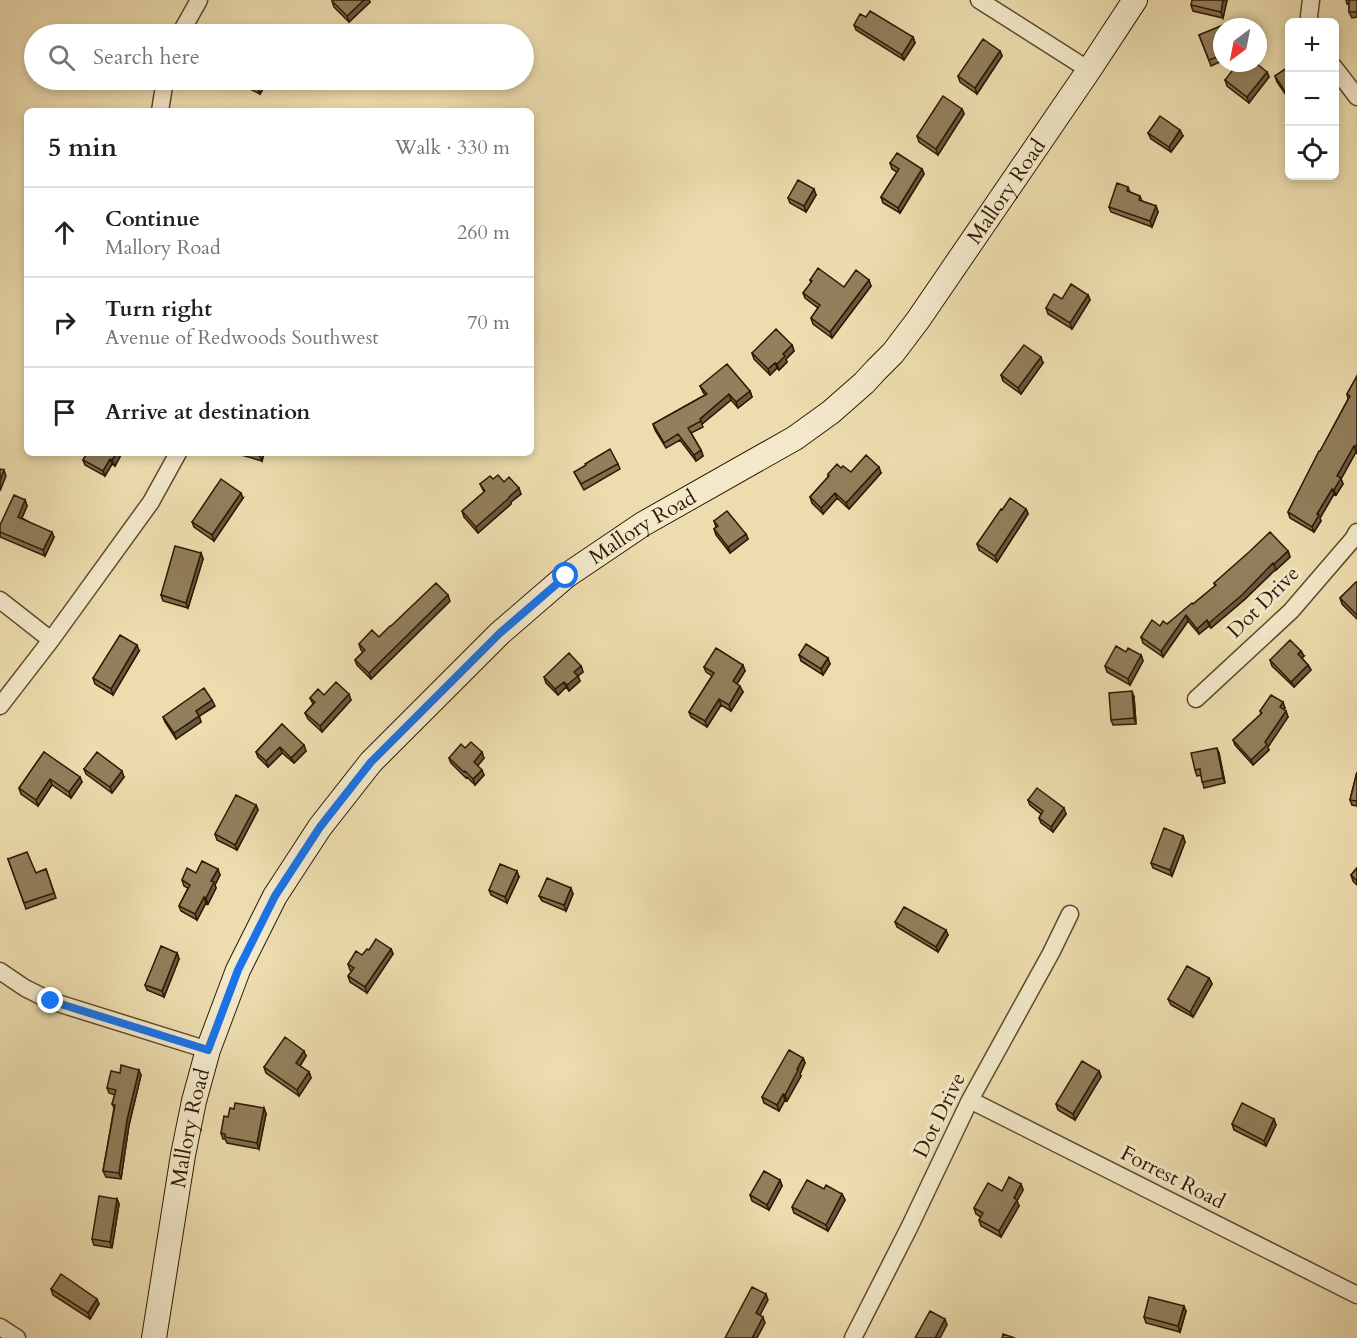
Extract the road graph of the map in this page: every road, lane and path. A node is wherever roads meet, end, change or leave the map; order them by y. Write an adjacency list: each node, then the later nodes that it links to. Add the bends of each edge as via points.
1 (199, 0): 6 (street)
2 (979, 0): 7 (street)
3 (1135, 0): 7 (street, Mallory Road)
4 (1311, 0): 5 (street)
5 (1309, 18)
6 (186, 24)
7 (1089, 70): 20 (street, Mallory Road, via 918,320 864,383 795,438 643,524 566,576 500,633 371,762 320,827 275,896 238,970)
8 (1339, 72): 10 (street)
9 (163, 90): 11 (street)
10 (1357, 97)
11 (160, 108)
12 (176, 456): 15 (street, via 151,502)
13 (1356, 538): 16 (street, Dot Drive, via 1291,610)
14 (0, 600): 15 (street)
15 (51, 640): 17 (street)
16 (1196, 699)
17 (0, 706)
18 (1070, 914): 21 (street, Dot Drive)
19 (0, 971): 20 (street, via 51,1001)
20 (208, 1050): 25 (street, Mallory Road, via 183,1155)
21 (970, 1100): 22 (street, Forrest Road); 26 (street, Dot Drive)
22 (1357, 1295)
23 (0, 1327): 24 (street)
24 (17, 1338)
25 (154, 1338)
26 (853, 1338)

